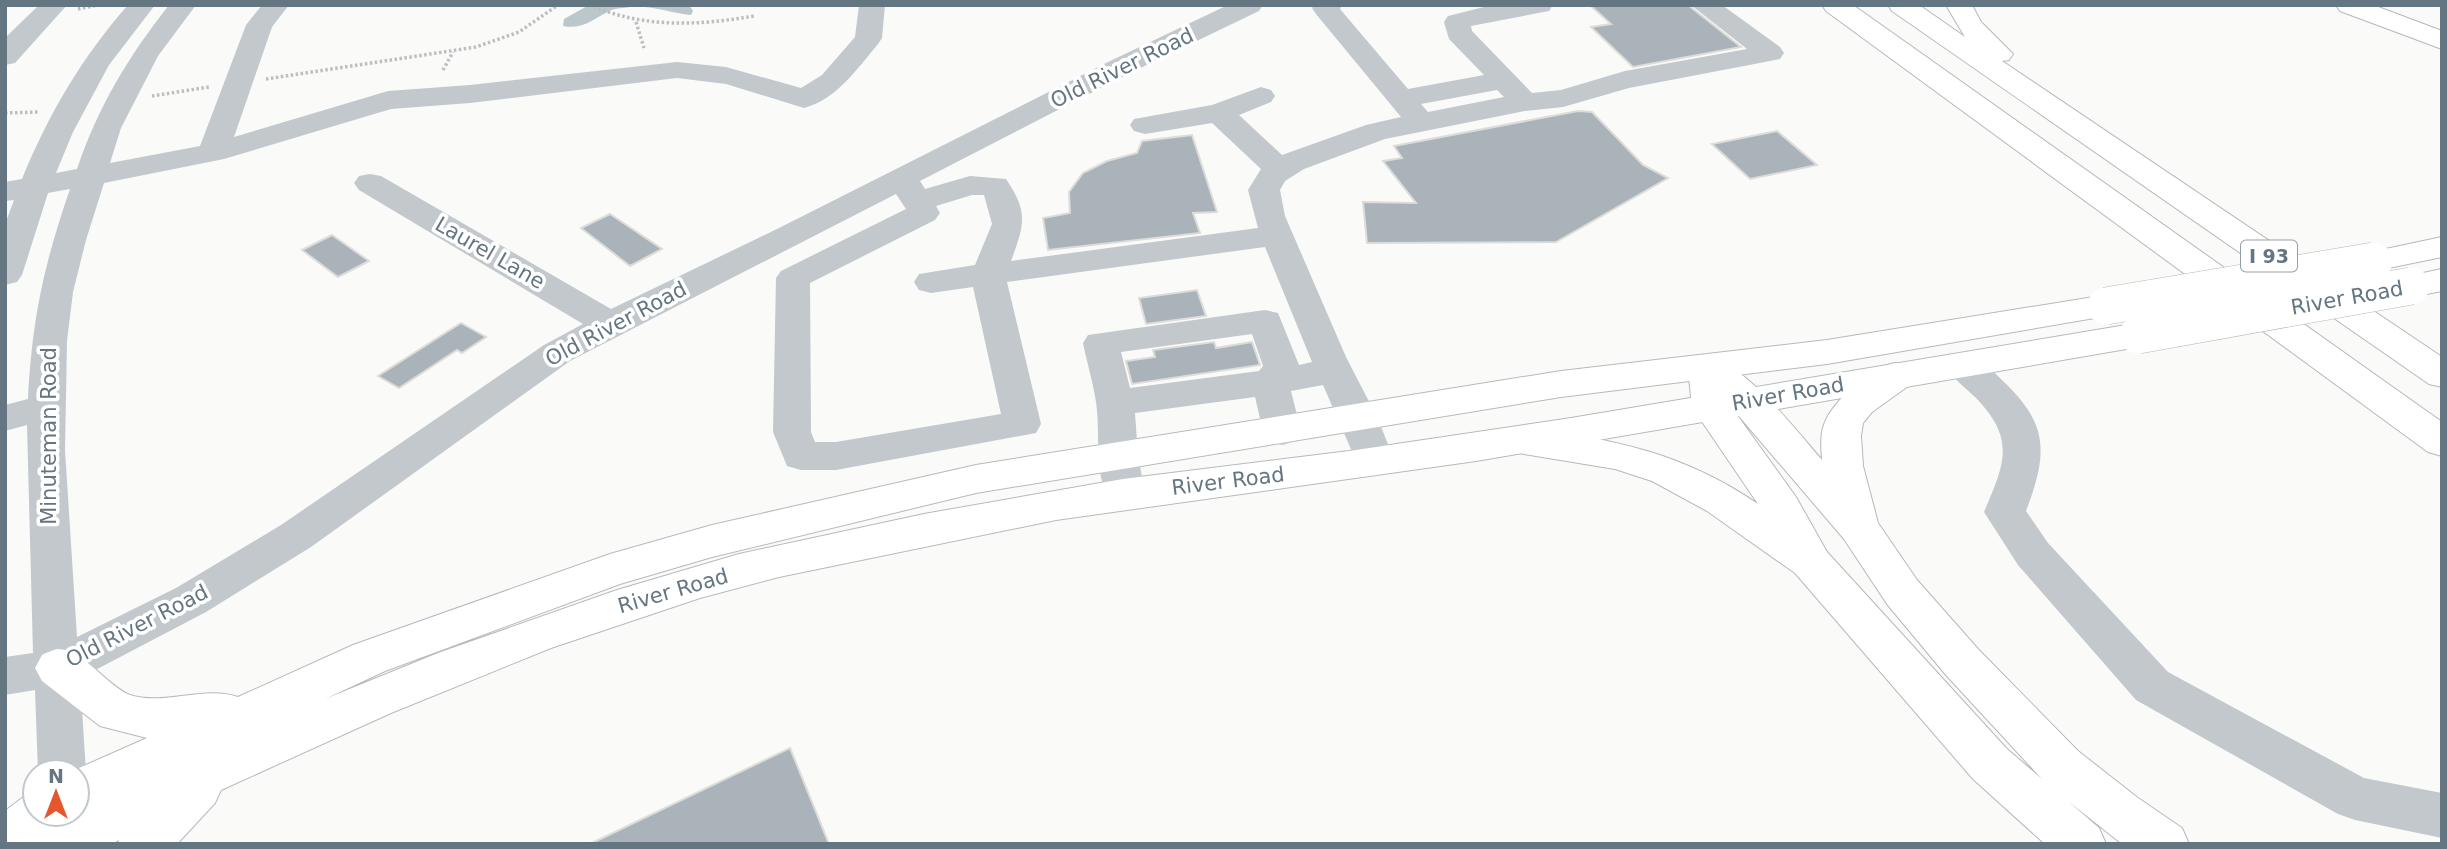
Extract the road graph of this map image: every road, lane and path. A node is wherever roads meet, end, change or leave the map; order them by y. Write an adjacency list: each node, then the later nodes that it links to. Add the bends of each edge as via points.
1 (98, 5): 16 (path)
2 (142, 5): 30 (street, via 102,54)
3 (183, 5): 29 (street, Minuteman Road, via 145,54)
4 (276, 5): 26 (street, via 259,25)
5 (558, 5): 23 (path, via 501,40)
6 (589, 5): 19 (path)
7 (872, 5): 36 (street, via 868,38 832,81 804,99 711,70 677,70 388,100)
8 (1250, 5): 41 (street, Old River Road, via 1116,69)
9 (1329, 5): 31 (street, via 1325,8)
10 (1540, 5): 27 (street, via 1457,22 1459,33)
11 (1835, 5): 55 (main road, I 93)
12 (1901, 5): 35 (main road, I 93)
13 (1959, 5): 35 (main road, via 1970,26 1989,45)
14 (2349, 5): 21 (main road)
15 (2392, 5): 20 (main road)
16 (64, 8): 24 (street, via 19,39)
17 (754, 16): 19 (path, via 698,24)
18 (1721, 18): 27 (street, via 1770,53 1625,80 1563,97)
19 (636, 22): 22 (path)
20 (2442, 24)
21 (2442, 41)
22 (644, 48)
23 (453, 51): 25 (path); 26 (path)
24 (5, 57)
25 (443, 70)
26 (238, 83): 29 (path); 36 (street)
27 (1514, 91): 31 (street)
28 (1261, 96): 33 (street)
29 (119, 100): 38 (street, Minuteman Road)
30 (70, 108): 32 (path); 40 (street)
31 (1410, 111): 37 (street, via 1377,131)
32 (5, 113)
33 (1219, 113): 34 (street); 37 (street)
34 (1146, 125)
35 (2096, 137): 53 (main road, I 93)
36 (213, 153): 38 (street)
37 (1280, 170): 42 (street, via 1264,190)
38 (90, 175): 40 (street); 58 (street, Minuteman Road, via 56,292)
39 (370, 183): 48 (street, Laurel Lane)
40 (20, 189): 44 (street)
41 (909, 189): 45 (street, via 995,186 1009,224); 45 (street, via 924,213 793,278 792,432 801,456 836,456 1022,424); 48 (street, Old River Road, via 758,252)
42 (1277, 235): 45 (street); 51 (street)
43 (2442, 247): 50 (main road, River Road, bridge, via 1827,352)
44 (5, 275)
45 (988, 276): 46 (street)
46 (931, 282)
47 (2426, 283): 49 (main road, River Road, bridge)
48 (610, 324): 69 (street, Old River Road, via 536,367 239,572)
49 (1963, 365): 52 (main road, River Road); 75 (street, via 2016,417 2024,443 2021,476 2005,512 2033,554 2152,686 2355,797)
50 (1706, 367): 57 (main road); 60 (main road, River Road, via 1561,384)
51 (1334, 371): 54 (street); 60 (street)
52 (1898, 375): 57 (main road, River Road); 67 (main road, via 1850,411 1840,443)
53 (2442, 375)
54 (1270, 382): 56 (street); 56 (street, via 1282,367 1265,321 1101,344); 61 (street)
55 (2369, 389): 63 (main road, I 93); 64 (main road)
56 (1115, 403): 66 (street)
57 (1730, 404): 62 (main road, River Road); 67 (main road); 68 (main road)
58 (46, 407): 59 (street); 69 (street, Minuteman Road, via 47,508)
59 (5, 418)
60 (1359, 419): 61 (main road, River Road); 65 (street)
61 (1282, 431): 66 (main road, River Road)
62 (1524, 440): 65 (main road, River Road); 68 (main road, via 1602,453 1665,470 1719,498)
63 (2442, 442)
64 (2442, 449)
65 (1375, 462): 66 (main road, River Road)
66 (1122, 474): 71 (main road, River Road, via 962,482 712,541 610,570 369,658); 72 (main road, River Road, via 979,518 703,580 593,615 426,676)
67 (1859, 528): 82 (main road, via 1902,592 2062,766)
68 (1812, 564): 81 (main road, via 1990,764)
69 (58, 668): 70 (street, Old River Road); 71 (main road, via 117,712 149,718); 73 (street, Minuteman Road)
70 (5, 676)
71 (255, 708): 74 (main road, River Road)
72 (244, 755): 79 (main road, River Road); 80 (main road, via 189,794)
73 (61, 758)
74 (91, 785)
75 (2442, 816)
76 (22, 828): 77 (main road)
77 (5, 841): 78 (main road)
78 (32, 844)
79 (58, 844)
80 (143, 844)
81 (2081, 844)
82 (2164, 844)

